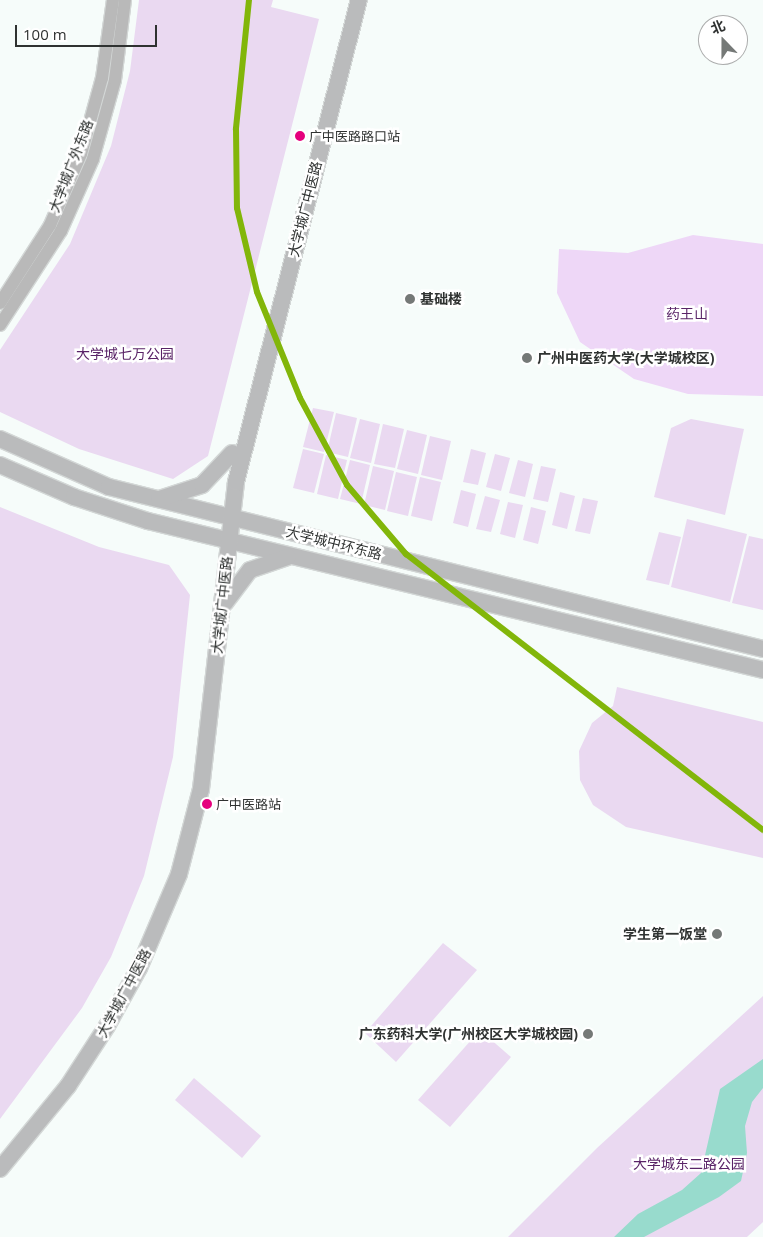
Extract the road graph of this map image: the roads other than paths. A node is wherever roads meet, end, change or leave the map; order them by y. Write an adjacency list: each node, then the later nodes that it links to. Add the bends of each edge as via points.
1 (113, 0): 5 (street, 大学城广外东路, via 102,78 81,154 50,225)
2 (125, 0): 6 (street, 大学城广外东路, via 113,90 93,159 61,231)
3 (348, 0): 8 (main road, 大学城广中医路)
4 (359, 0): 11 (main road, 大学城广中医路)
5 (0, 302)
6 (0, 325)
7 (0, 439): 10 (main road, 大学城中环东路, via 64,470)
8 (232, 453): 10 (main road, via 202,485); 11 (main road, 大学城广中医路)
9 (0, 465): 12 (main road, 大学城中环东路, via 119,513)
10 (154, 499): 11 (main road, 大学城中环东路)
11 (226, 517): 12 (main road, 大学城广中医路); 15 (main road, 大学城中环东路)
12 (224, 540): 13 (main road, 大学城中环东路); 14 (main road, 大学城广中医路); 17 (main road, 大学城广中医路, via 192,788 162,893 124,977 91,1035)
13 (297, 557): 14 (main road, via 273,559 250,570 232,589); 16 (main road, 大学城中环东路)
14 (222, 612): 18 (main road, 大学城广中医路, via 201,790 171,896 130,987 95,1046)
15 (763, 649)
16 (763, 670)
17 (0, 1155)
18 (0, 1170)

